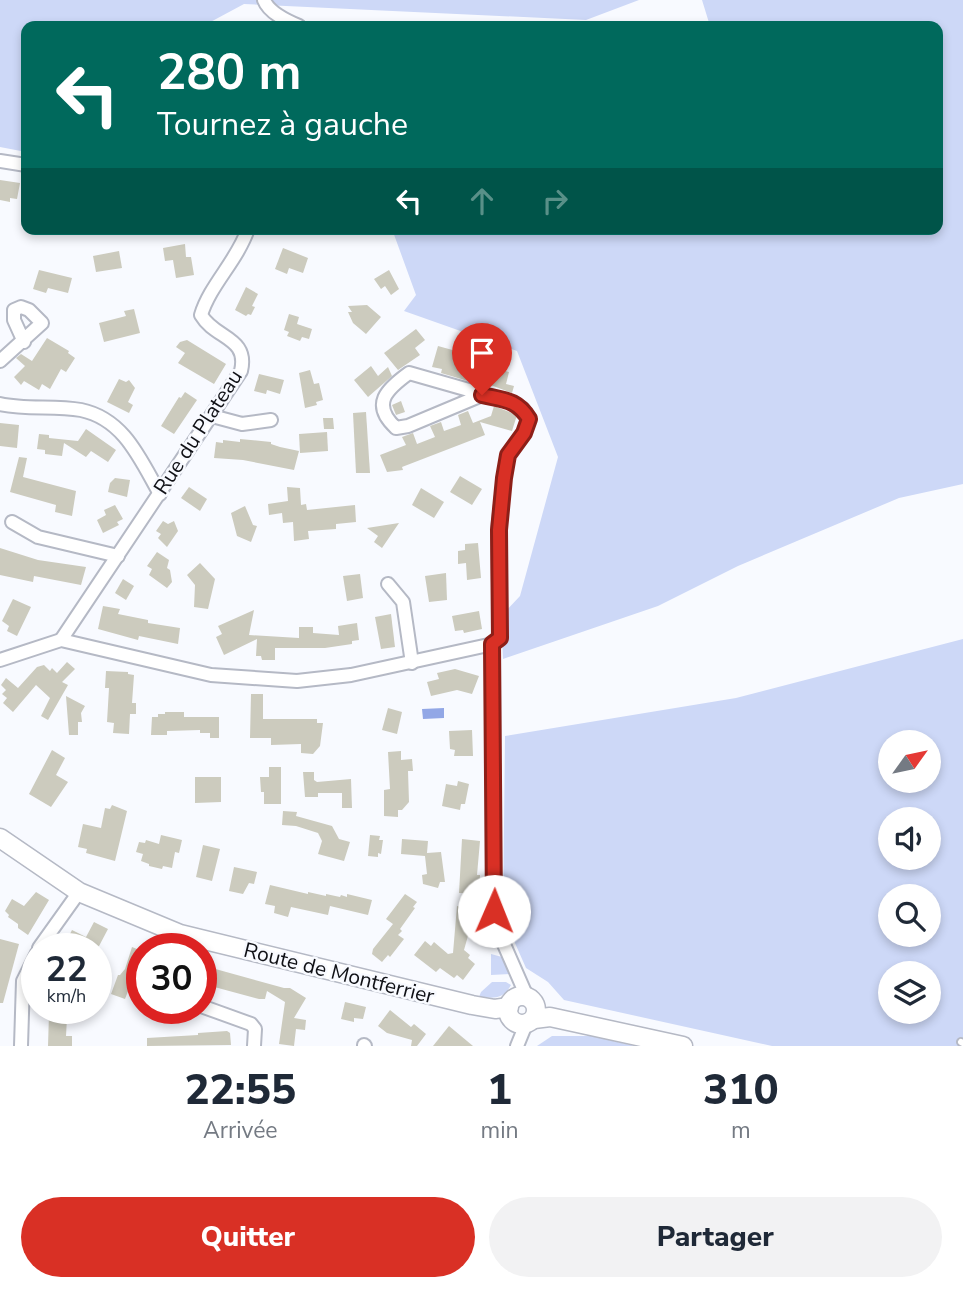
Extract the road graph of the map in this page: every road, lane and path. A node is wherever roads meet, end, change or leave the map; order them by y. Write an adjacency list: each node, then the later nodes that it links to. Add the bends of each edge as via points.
1 (264, 0): 2 (street)
2 (288, 21)
3 (0, 161): 4 (street)
4 (21, 164)
5 (246, 235): 10 (street, Rue du Plateau, via 201,315 206,324 234,342 244,359)
6 (24, 342): 7 (street)
7 (0, 361)
8 (482, 395): 8 (street, via 397,428 389,422 383,404 389,388 409,373); 17 (street, via 514,403 529,419 508,455 504,478 499,530 500,638)
9 (0, 404): 12 (street, via 82,410 111,422 130,441)
10 (212, 416): 11 (street, via 242,424); 12 (street, Rue du Plateau)
11 (271, 420)
12 (159, 494): 14 (street, Rue du Plateau)
13 (12, 522): 14 (street, via 38,537)
14 (118, 556): 16 (street, Rue du Plateau)
15 (388, 584): 19 (street, via 403,601)
16 (61, 640): 18 (street); 19 (street, via 211,675 297,681)
17 (492, 644): 19 (street); 26 (street, via 494,911)
18 (0, 660)
19 (412, 663)
20 (0, 838): 21 (street, Route de Montferrier)
21 (79, 892): 22 (street); 23 (street, Route de Montferrier)
22 (51, 933)
23 (160, 933)
24 (217, 949): 26 (street, Route de Montferrier)
25 (217, 1012): 29 (street, via 251,1024)
26 (521, 1014): 30 (street, Route de Montferrier)
27 (22, 1024): 28 (street)
28 (21, 1046)
29 (254, 1046)
30 (683, 1046)

